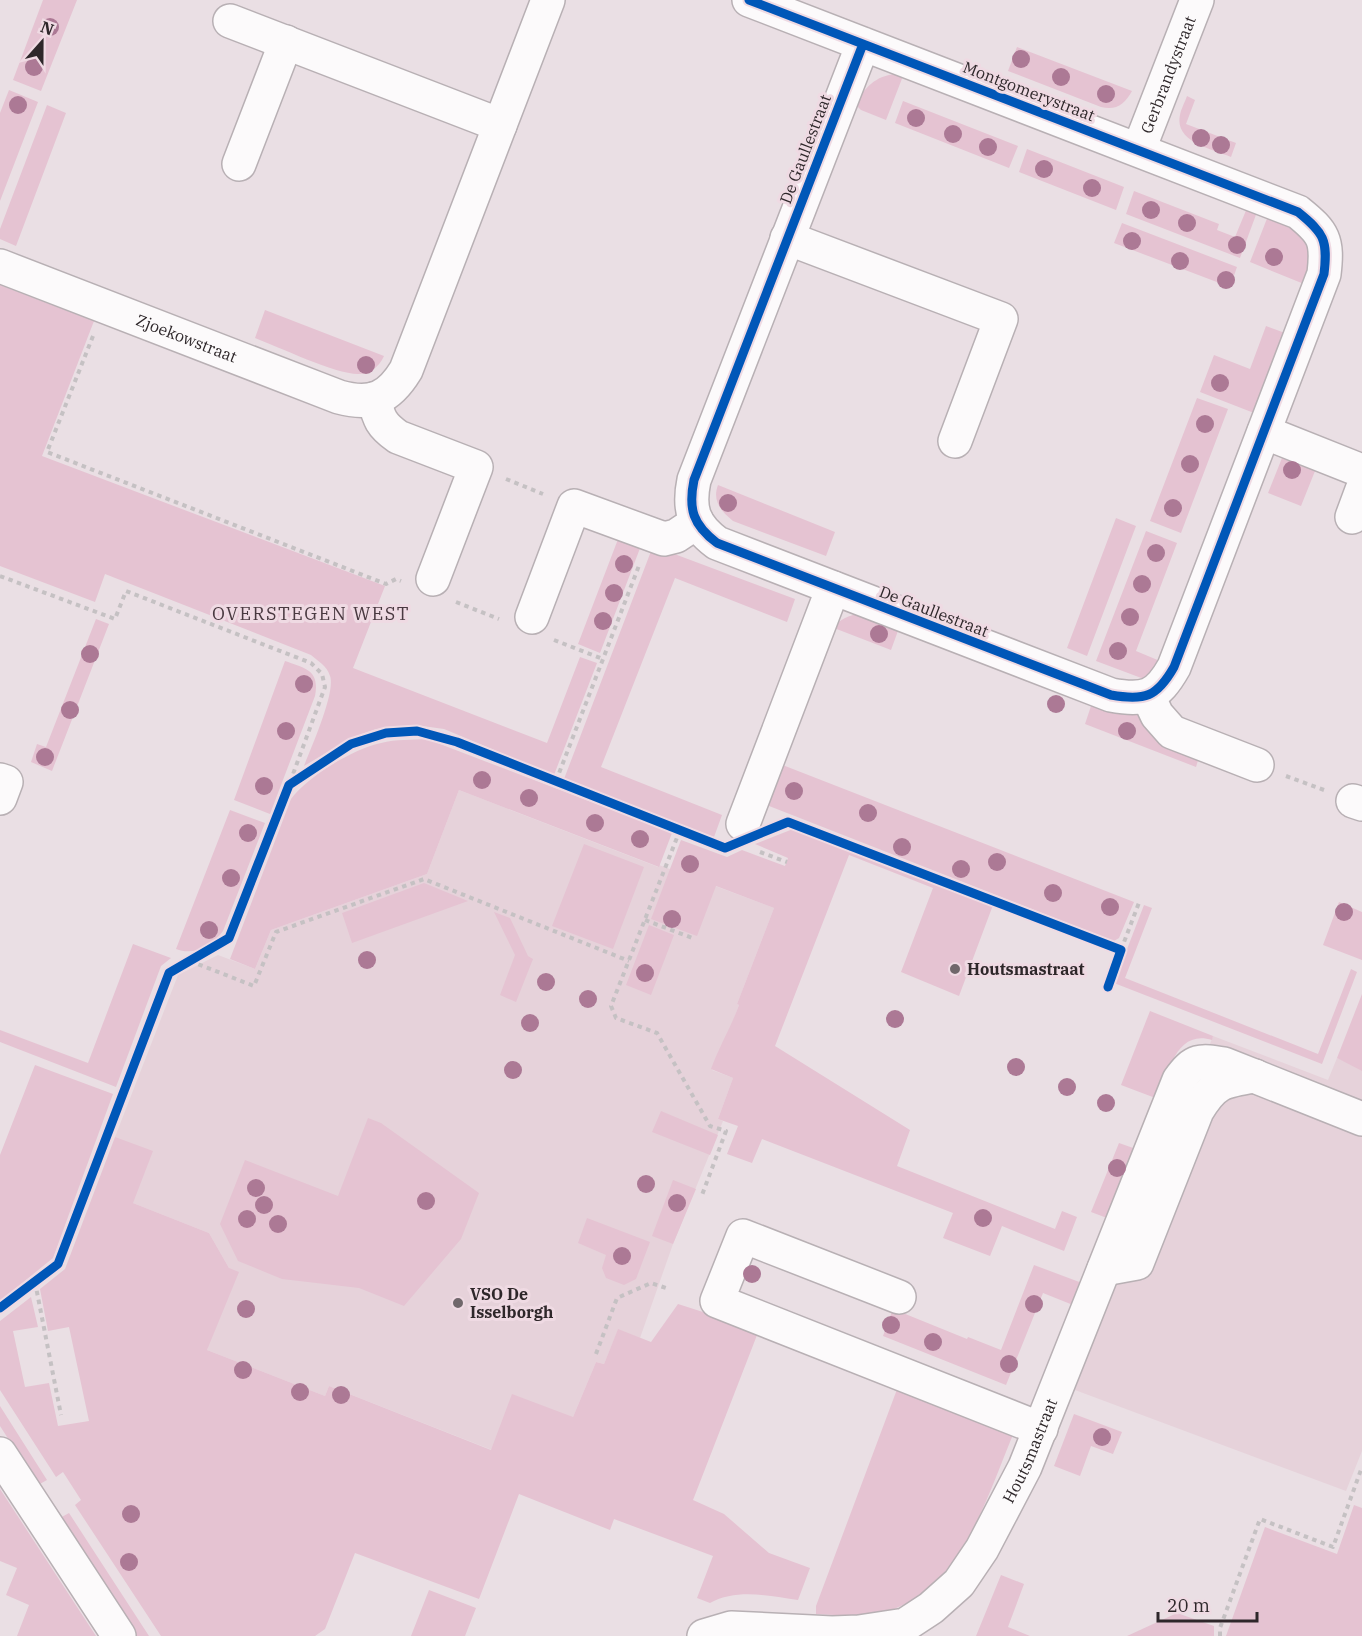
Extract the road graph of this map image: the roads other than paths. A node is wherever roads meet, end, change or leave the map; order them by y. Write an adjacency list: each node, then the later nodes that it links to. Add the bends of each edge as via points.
1 (548, 0): 7 (street)
2 (749, 0): 6 (street, Montgomerystraat)
3 (1197, 0): 8 (street, Gerbrandystraat)
4 (230, 21): 5 (street)
5 (286, 42): 7 (street); 9 (street)
6 (863, 44): 8 (street, Montgomerystraat); 10 (street, De Gaullestraat)
7 (500, 124): 12 (street, via 406,370 397,385)
8 (1139, 149): 13 (street, Montgomerystraat, via 1298,212 1324,240 1324,274)
9 (239, 164)
10 (787, 237): 14 (street, via 1001,319); 16 (street, De Gaullestraat, via 694,480 691,497)
11 (0, 266): 12 (street, Zjoekowstraat, via 339,397)
12 (374, 399): 17 (street, via 380,421 387,429 476,467)
13 (1264, 432): 15 (street); 20 (street, via 1174,667 1166,683)
14 (955, 441)
15 (1362, 471)
16 (696, 522): 18 (street, De Gaullestraat, via 717,543); 19 (street, via 664,539 574,506)
17 (430, 587)
18 (833, 588): 20 (street, De Gaullestraat, via 1111,695); 24 (street)
19 (529, 626)
20 (1148, 696): 21 (street, via 1156,715 1172,732)
21 (1257, 765)
22 (0, 780): 23 (street, via 6,782)
23 (0, 798)
24 (743, 824)
25 (1362, 1119): 27 (street, Houtsmastraat, via 1224,1064 1203,1061 1188,1068 1175,1089)
26 (899, 1297): 27 (street, via 743,1236 717,1301)
27 (1041, 1429): 30 (street, Houtsmastraat, via 982,1549 959,1583 905,1625 832,1634 731,1628)
28 (0, 1454): 29 (street)
29 (119, 1636)
30 (704, 1636)

